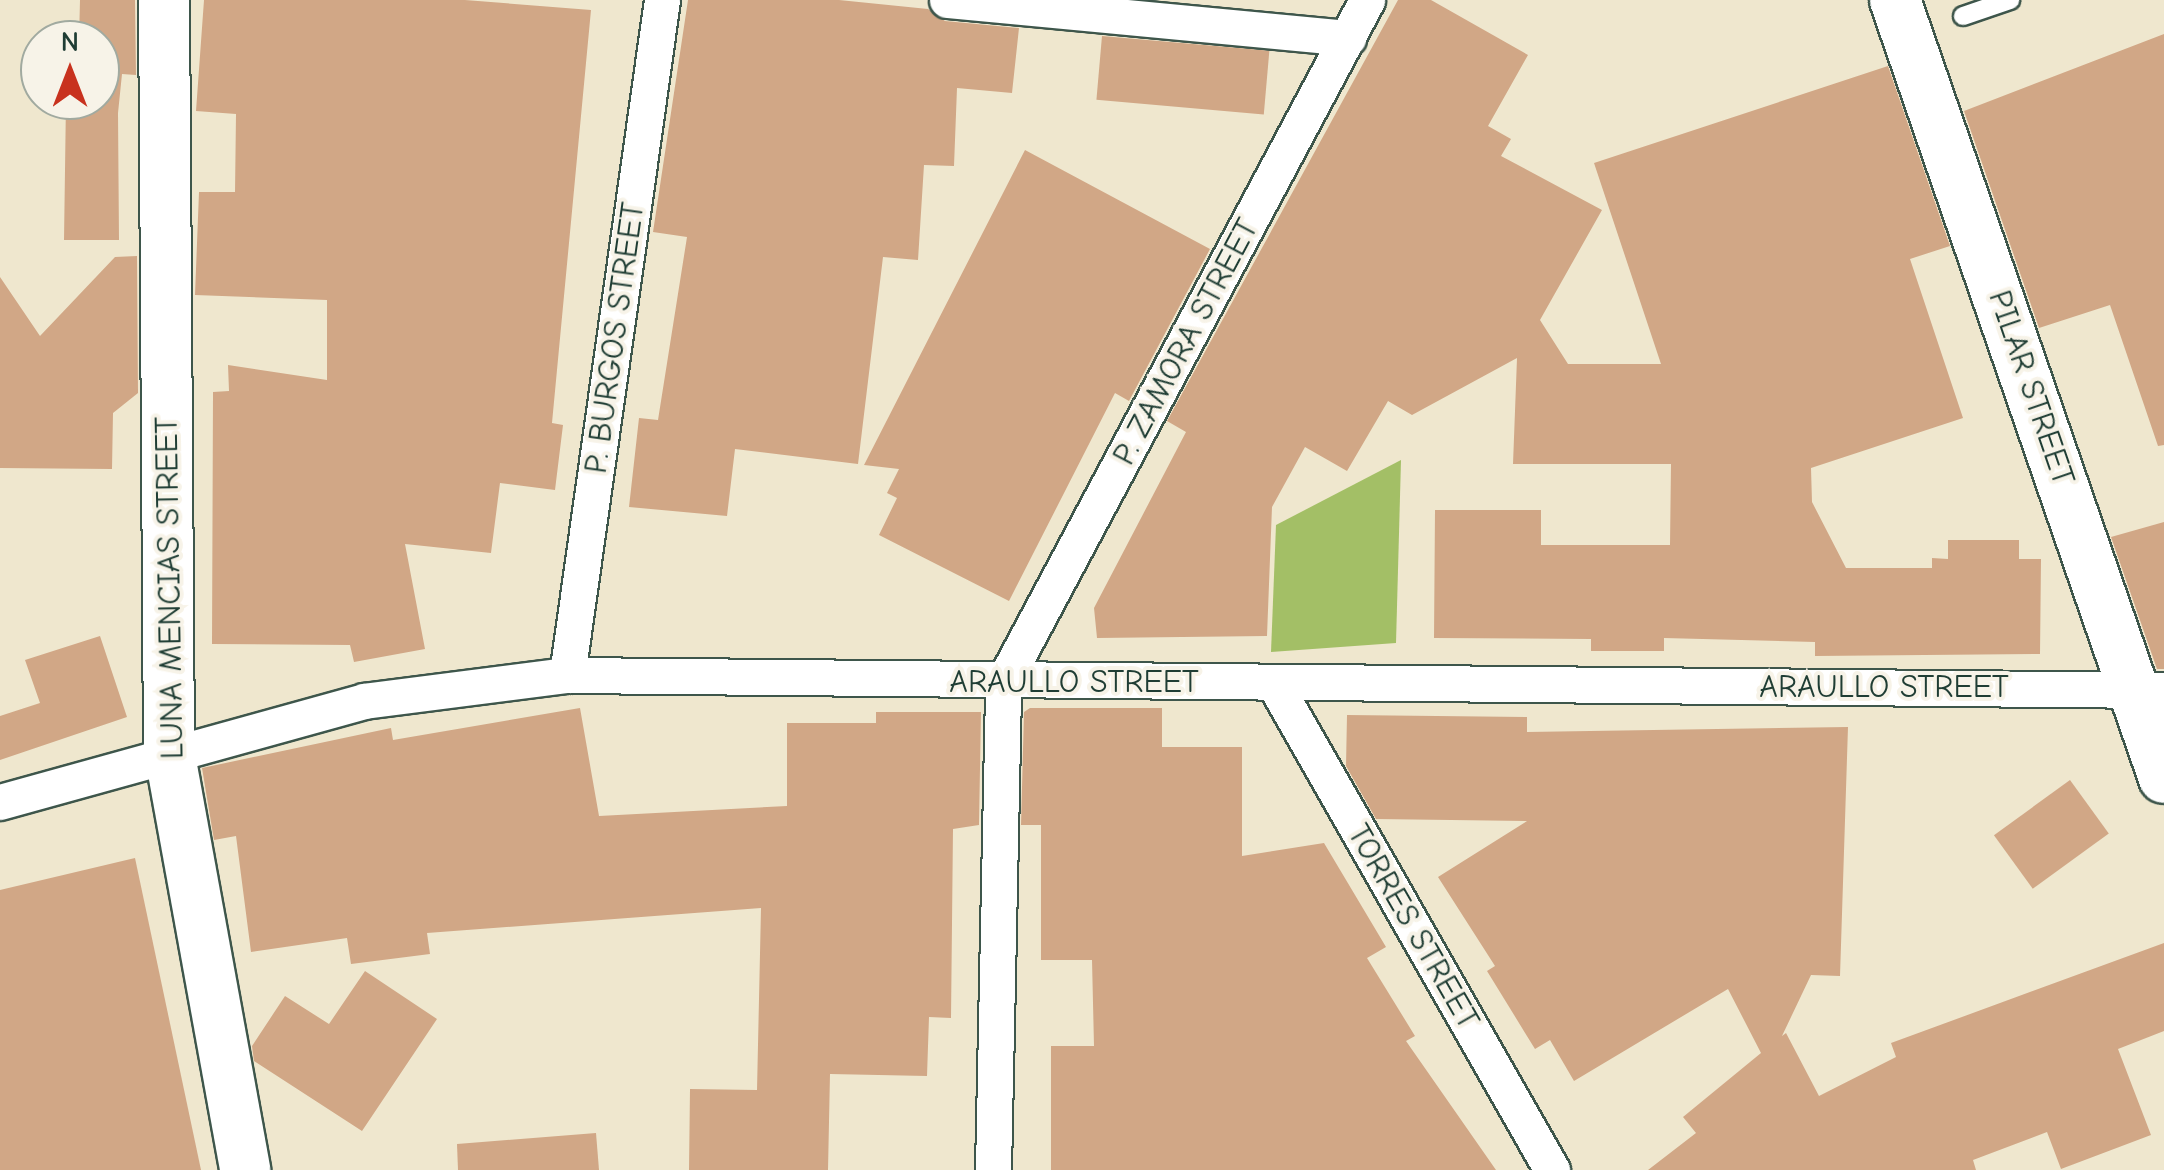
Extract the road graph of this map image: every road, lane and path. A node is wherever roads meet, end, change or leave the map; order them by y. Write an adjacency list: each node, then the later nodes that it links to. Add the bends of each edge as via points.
1 (164, 0): 13 (main road, LUNA MENCIAS STREET)
2 (662, 0): 9 (street, P. BURGOS STREET)
3 (947, 0): 8 (street)
4 (1367, 0): 8 (street, P. ZAMORA STREET)
5 (1895, 0): 12 (main road, PILAR STREET)
6 (2010, 0): 7 (lane)
7 (1964, 16)
8 (1348, 38): 10 (street, P. ZAMORA STREET)
9 (567, 675): 10 (street, ARAULLO STREET); 13 (street, ARAULLO STREET, via 364,701)
10 (1003, 683): 11 (street, ARAULLO STREET); 17 (street)
11 (1274, 683): 12 (street, ARAULLO STREET); 18 (street, TORRES STREET)
12 (2148, 689): 14 (main road, PILAR STREET)
13 (169, 750): 15 (street, ARAULLO STREET); 16 (main road, LUNA MENCIAS STREET)
14 (2164, 778)
15 (0, 802)
16 (245, 1170)
17 (993, 1170)
18 (1552, 1170)

